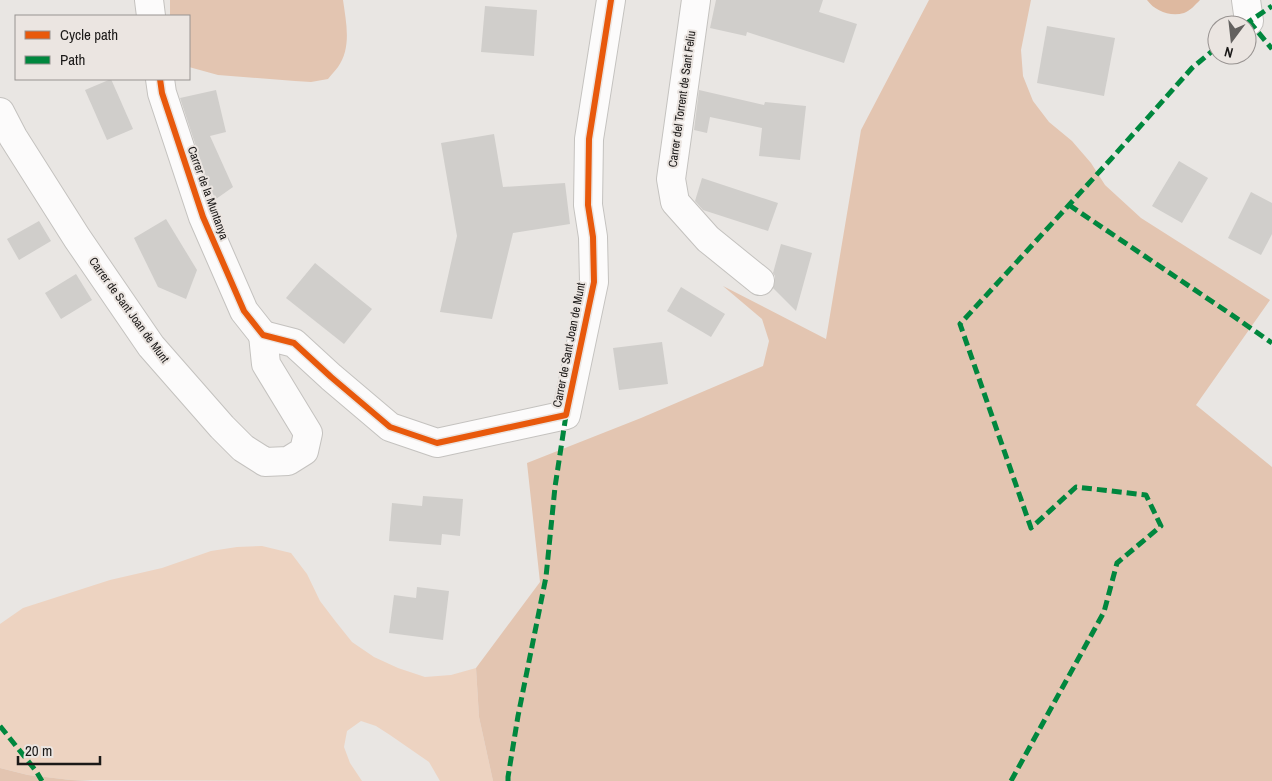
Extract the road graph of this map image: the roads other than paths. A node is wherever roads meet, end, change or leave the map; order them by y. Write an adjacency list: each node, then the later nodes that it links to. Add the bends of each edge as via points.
1 (149, 0): 4 (street)
2 (611, 0): 8 (street, Carrer de Sant Joan de Munt, via 589,138 588,205 594,282 566,415 437,443 390,426 294,343)
3 (696, 0): 7 (street, Carrer del Torrent de Sant Feliu, via 671,178 675,202 708,239)
4 (151, 15)
5 (160, 80): 8 (street, Carrer de la Muntanya, via 203,217 244,311)
6 (0, 112): 8 (street, Carrer de Sant Joan de Munt, via 77,238 151,346 243,448 266,462 288,461 304,450 308,433 266,364)
7 (760, 281)
8 (263, 335)

